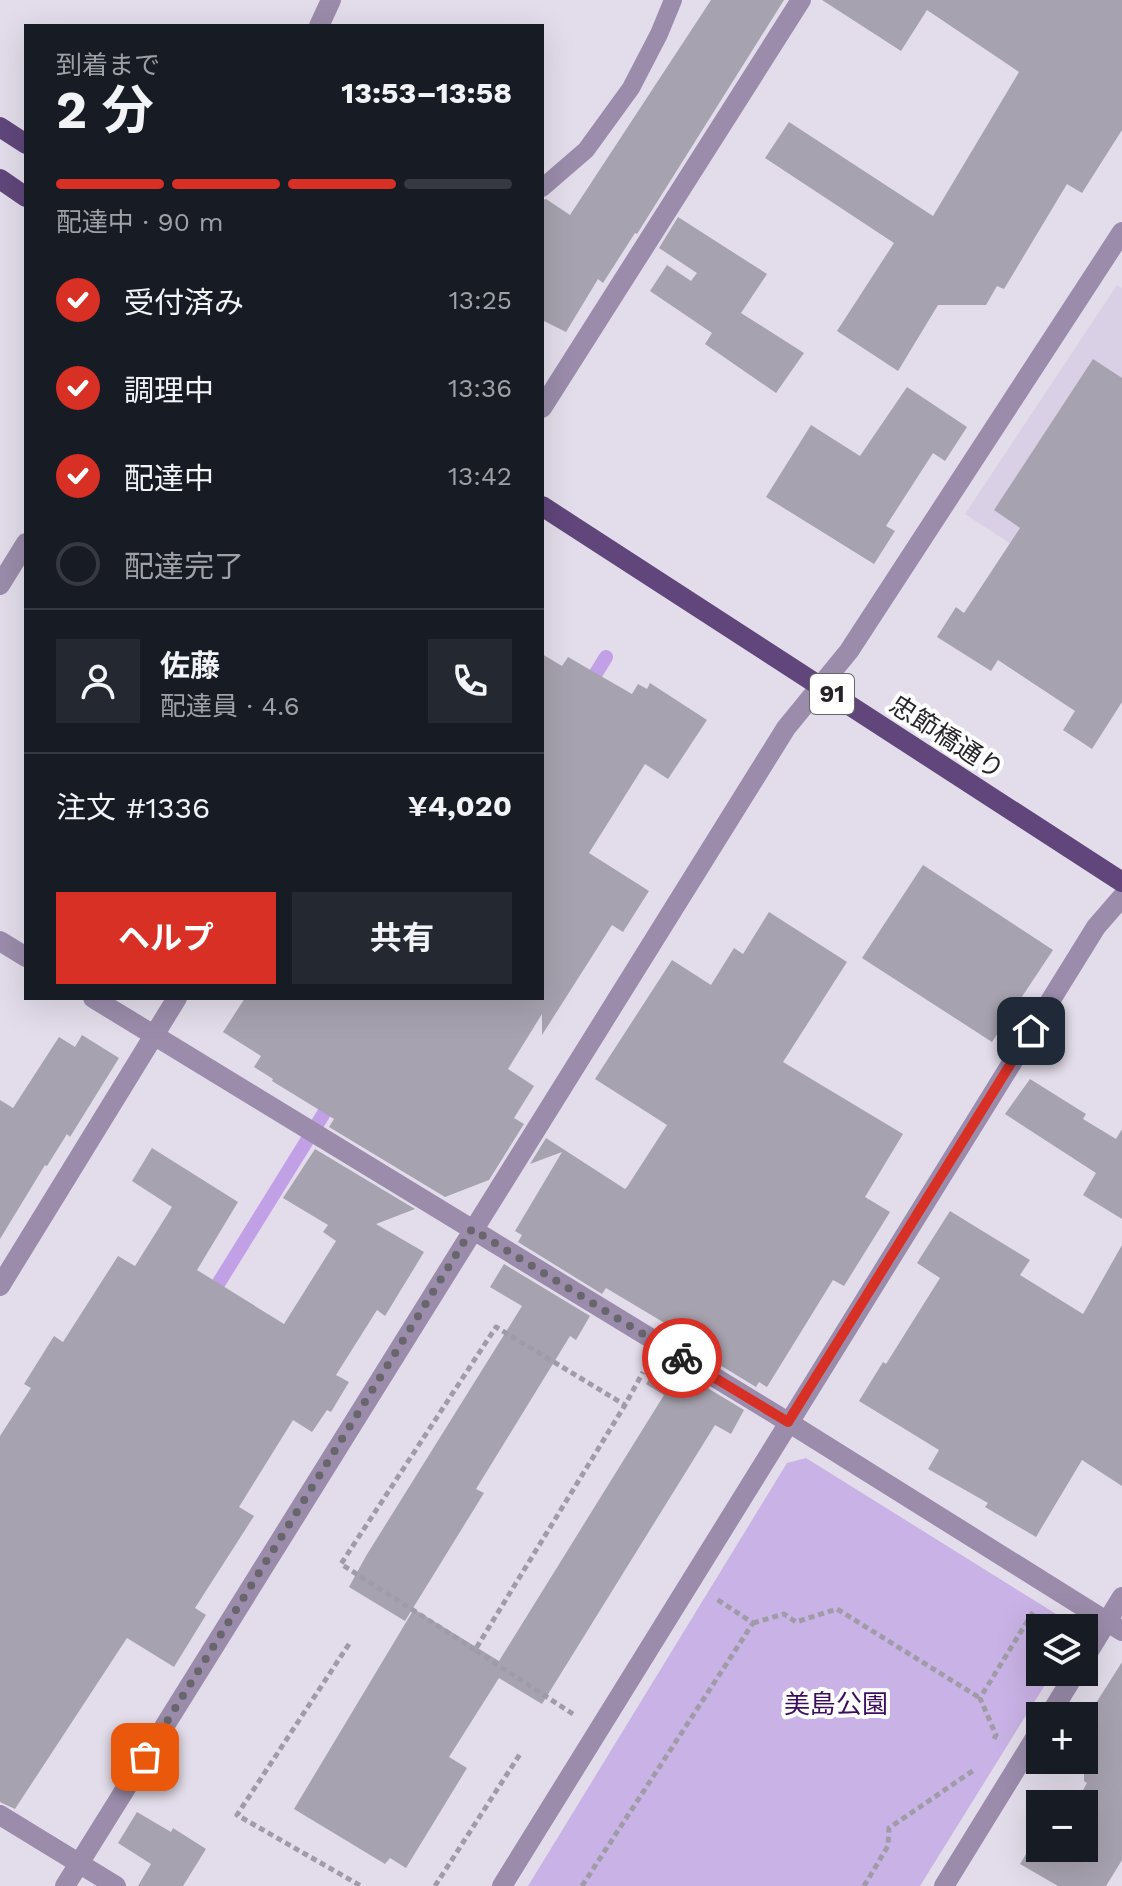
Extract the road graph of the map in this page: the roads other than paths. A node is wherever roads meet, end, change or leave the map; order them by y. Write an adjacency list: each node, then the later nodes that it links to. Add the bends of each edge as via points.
1 (331, 0): 4 (street)
2 (673, 0): 8 (lane, via 631,88 586,150)
3 (801, 0): 11 (street)
4 (320, 24)
5 (0, 127): 6 (main road)
6 (24, 143)
7 (0, 179): 9 (main road)
8 (544, 186)
9 (24, 196)
10 (1122, 232): 15 (street, via 849,651)
11 (544, 405)
12 (544, 507): 15 (main road, 忠節橋通り / 91)
13 (24, 546): 14 (street)
14 (0, 585)
15 (820, 686): 16 (main road, 忠節橋通り / 91); 23 (street, via 786,728)
16 (1122, 882)
17 (1122, 897): 25 (street, via 1096,927)
18 (0, 941): 19 (street)
19 (24, 956)
20 (96, 1000): 22 (street)
21 (176, 1000): 22 (street)
22 (154, 1035): 23 (street); 24 (street)
23 (472, 1229): 25 (street); 31 (street)
24 (0, 1286)
25 (788, 1422): 27 (street); 34 (street)
26 (1122, 1597): 27 (street)
27 (1114, 1626): 28 (street)
28 (1098, 1644)
29 (1026, 1753): 35 (street)
30 (0, 1815): 31 (street)
31 (79, 1862): 32 (street); 33 (street)
32 (65, 1886)
33 (116, 1886)
34 (502, 1886)
35 (944, 1886)

